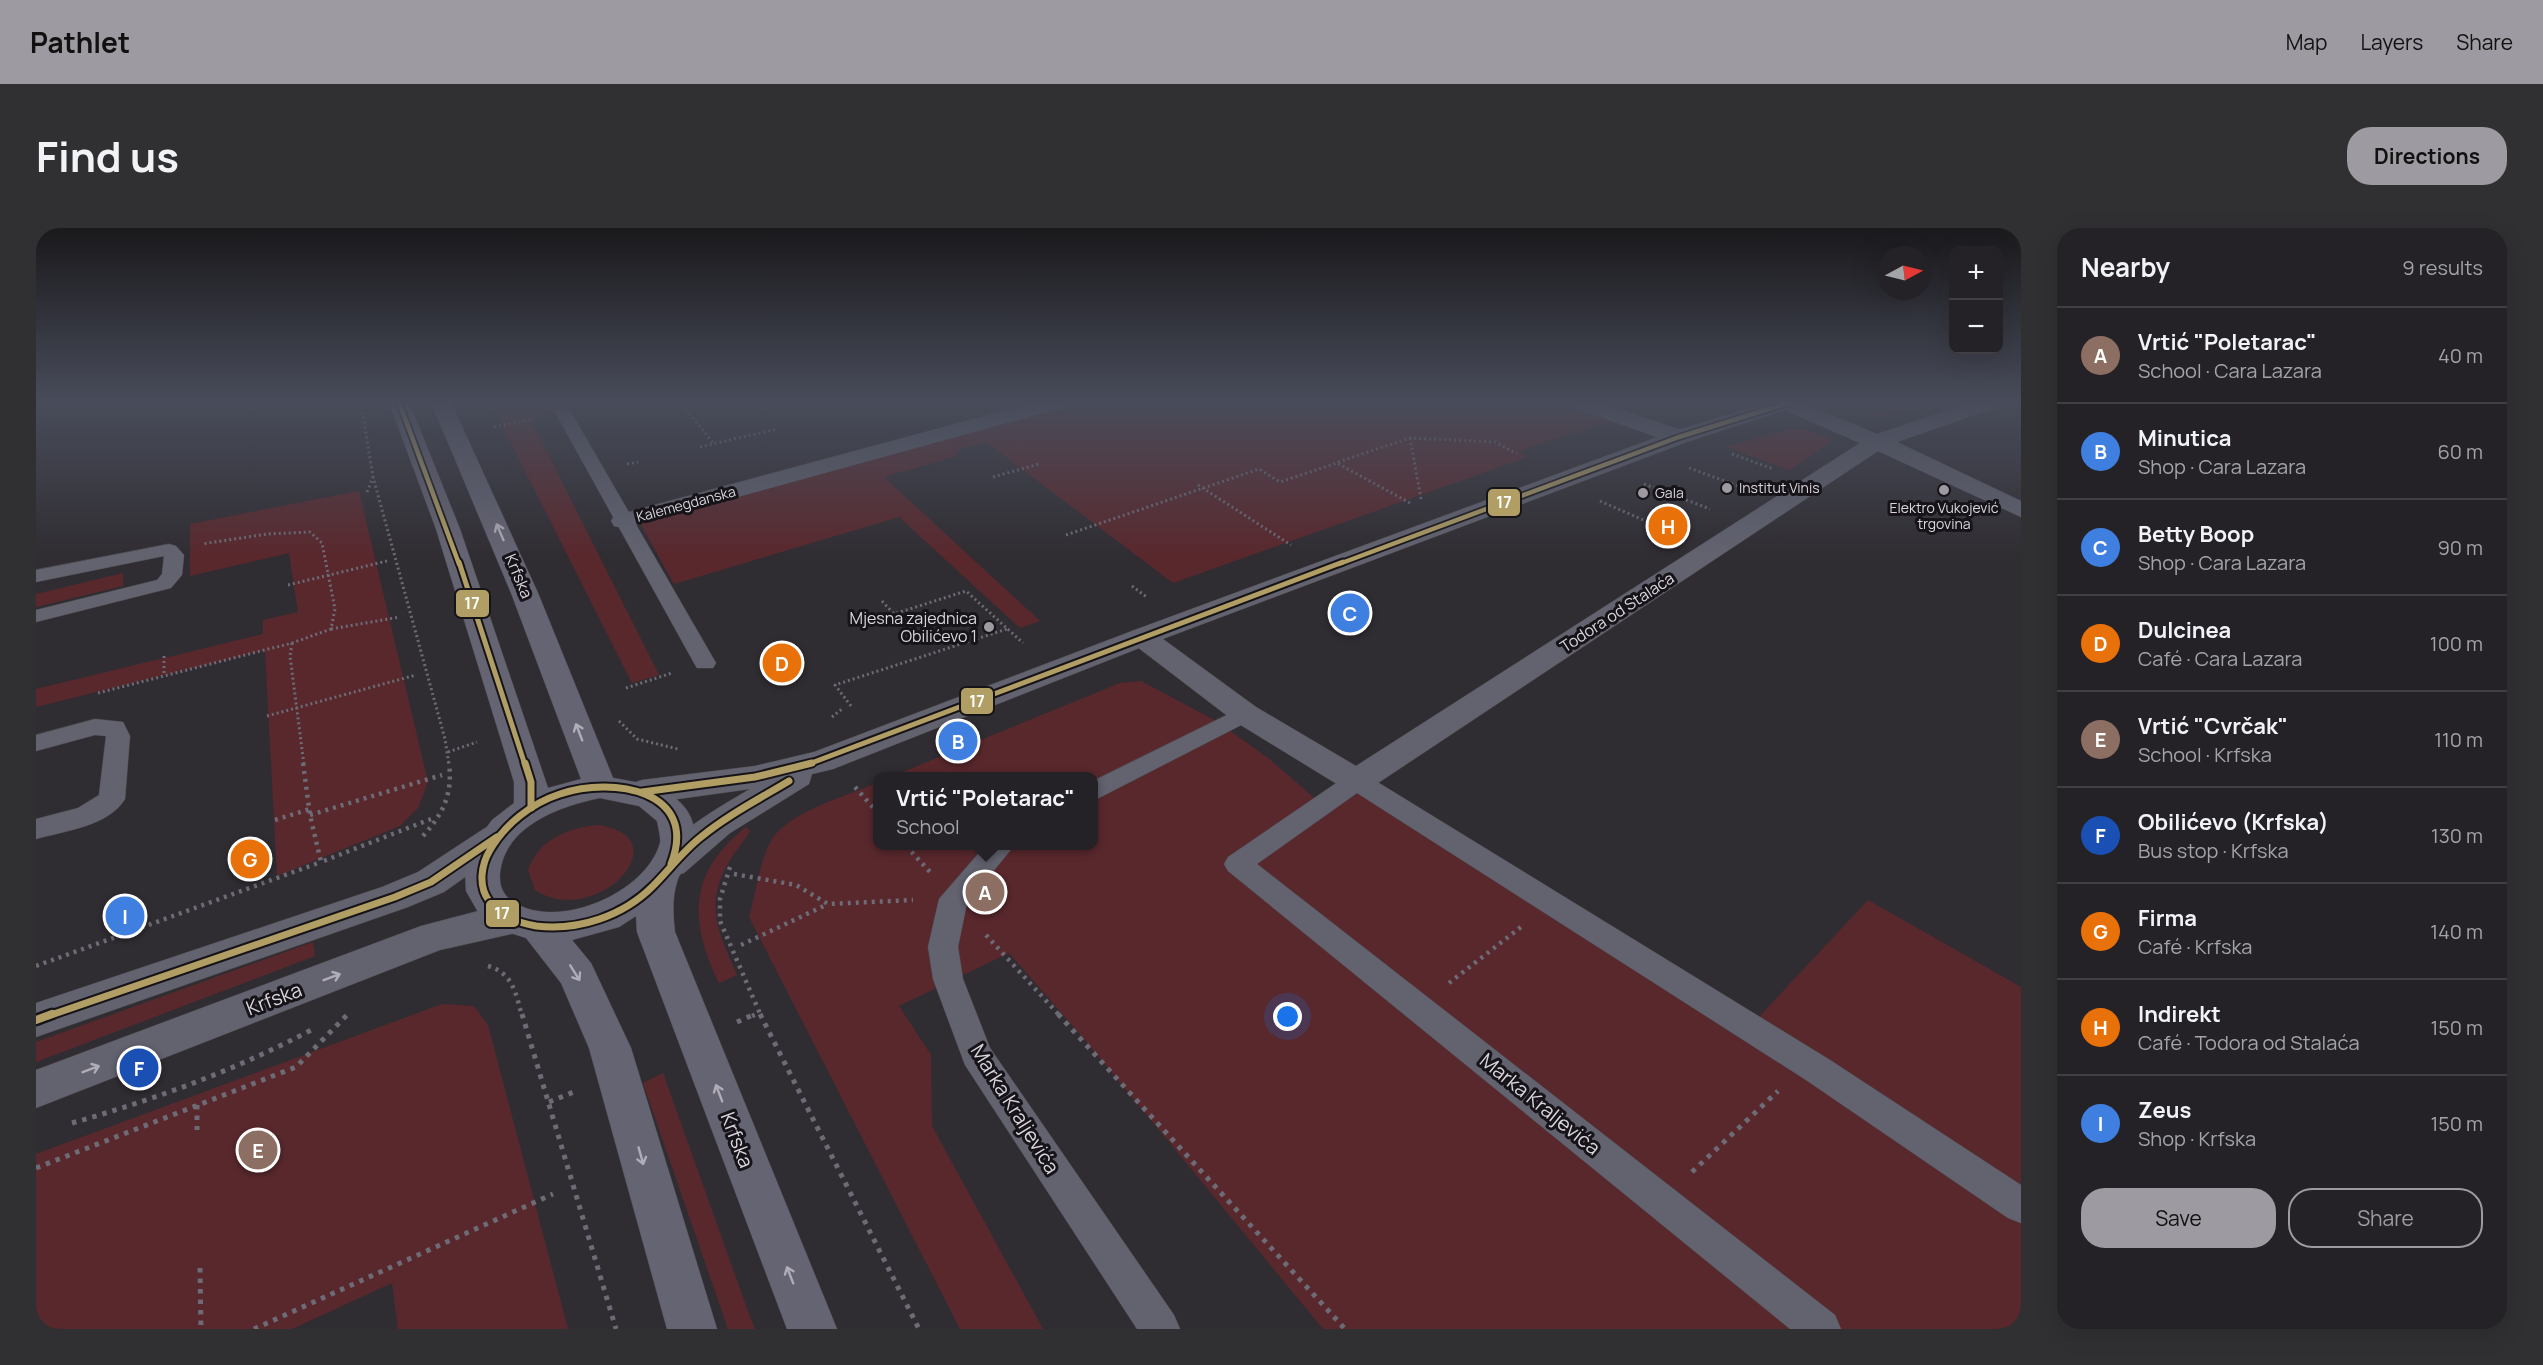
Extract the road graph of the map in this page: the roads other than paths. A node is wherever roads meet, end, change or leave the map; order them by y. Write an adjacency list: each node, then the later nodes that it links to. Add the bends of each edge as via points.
1 (419, 453): 21 (main road, via 448,529 531,782)
2 (465, 453): 18 (main road, Krfska, one-way to 2, via 537,619)
3 (586, 453): 9 (lane, Kalemegdanska)
4 (872, 453): 9 (street, Kalemegdanska)
5 (1635, 453): 12 (street)
6 (1859, 453): 17 (street, Todora od Stalaća)
7 (1900, 453): 8 (street)
8 (2021, 510)
9 (623, 521): 13 (lane, Kalemegdanska)
10 (36, 576): 11 (lane, via 154,550 169,550 174,555 172,575 164,584)
11 (36, 616)
12 (1142, 637): 14 (street); 16 (street)
13 (705, 663)
14 (1245, 714): 17 (street); 19 (lane)
15 (36, 743): 22 (lane, via 95,727 114,728 118,736 112,799 87,814)
16 (822, 761): 20 (street, via 755,777); 25 (street, via 718,824)
17 (1356, 781): 29 (lane, via 1807,1063); 33 (lane, Marka Kraljevića, via 1238,864)
18 (600, 787): 20 (main road); 21 (main road, via 553,798)
19 (1098, 789)
20 (642, 792): 25 (main road, via 662,802 678,829 677,846)
21 (531, 808): 23 (main road)
22 (36, 829)
23 (497, 837): 26 (main road, via 481,871 482,887 498,911); 27 (street, via 430,882 395,897)
24 (996, 850): 32 (lane, Marka Kraljevića, via 953,898 943,947 948,979 976,1055)
25 (665, 872): 26 (main road, via 641,897 595,920 573,925); 31 (main road, Krfska, one-way to 25, via 656,932 654,908)
26 (527, 924): 28 (street, Krfska, one-way to 26, via 434,937 482,925); 30 (main road, one-way to 30, via 577,974 610,1048)
27 (36, 1020)
28 (36, 1089)
29 (2021, 1206)
30 (692, 1329)
31 (812, 1329)
32 (1160, 1329)
33 (1821, 1329)

